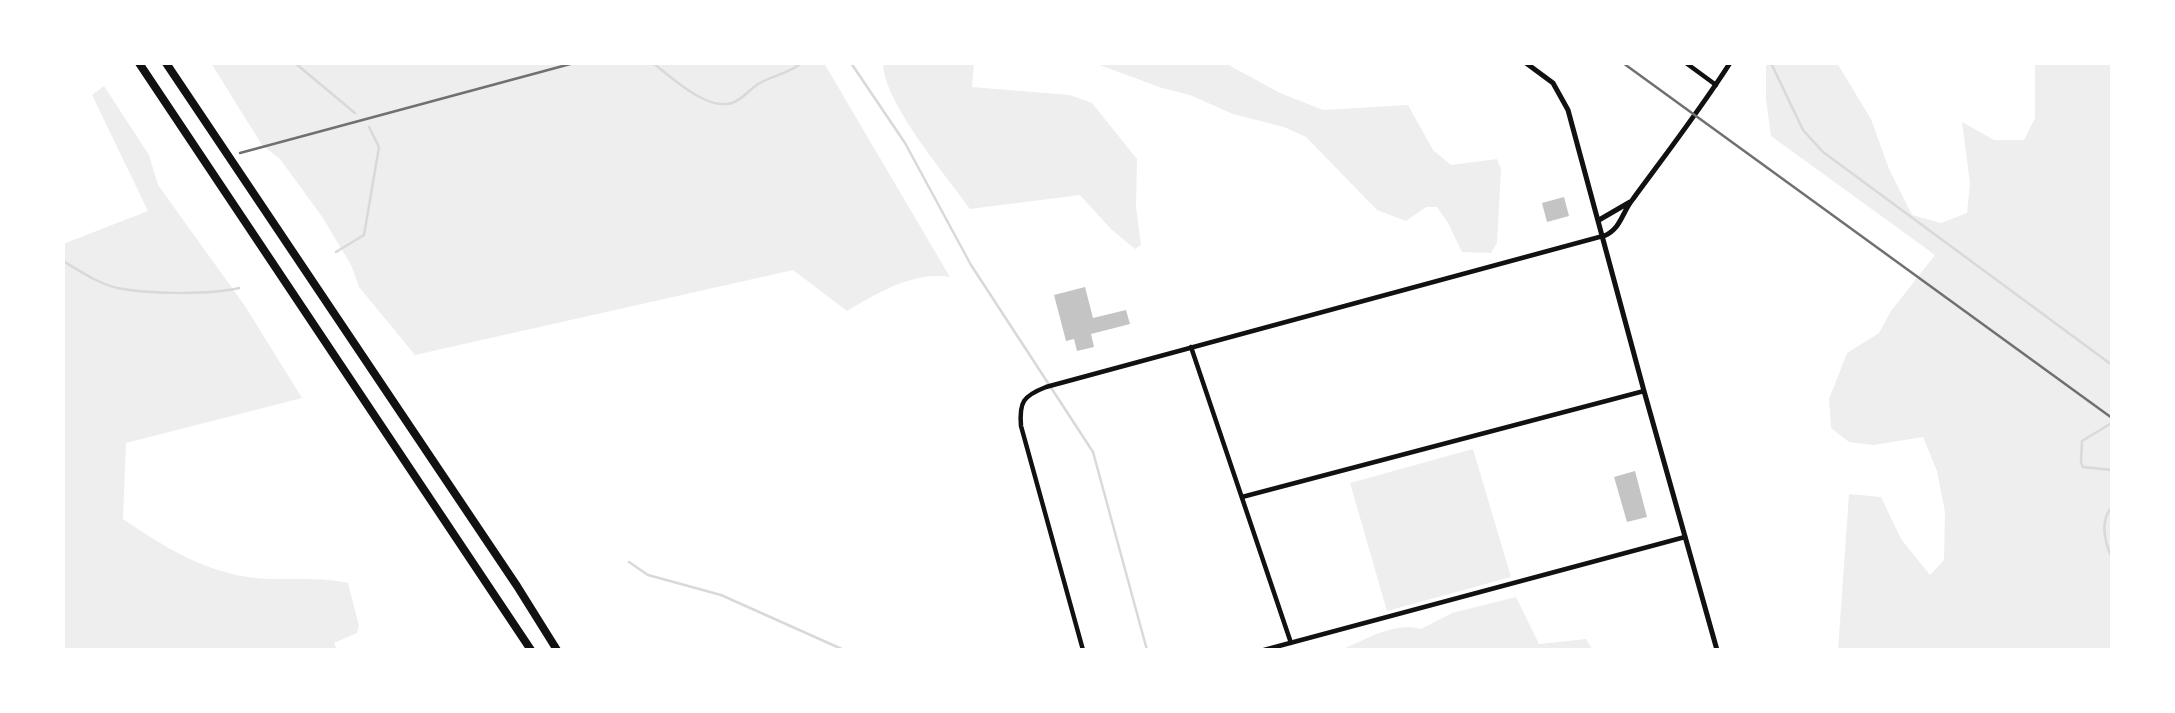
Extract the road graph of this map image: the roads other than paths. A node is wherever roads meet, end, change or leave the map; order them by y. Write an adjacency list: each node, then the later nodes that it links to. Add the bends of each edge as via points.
1 (139, 63): 15 (highway)
2 (166, 63): 16 (highway)
3 (1526, 63): 8 (street, via 1553,83 1568,110)
4 (1686, 63): 6 (street)
5 (1730, 63): 6 (street)
6 (1716, 85): 7 (street)
7 (1630, 202): 8 (street); 9 (street, via 1616,228)
8 (1599, 220): 9 (street)
9 (1604, 236): 10 (street); 11 (street)
10 (1191, 347): 12 (street); 17 (street, via 1046,387 1031,393 1020,410)
11 (1644, 391): 12 (street); 13 (street)
12 (1242, 497): 14 (street)
13 (1685, 537): 14 (street); 19 (street)
14 (1291, 643): 18 (street)
15 (531, 650)
16 (557, 650)
17 (1083, 650)
18 (1264, 650)
19 (1717, 650)

